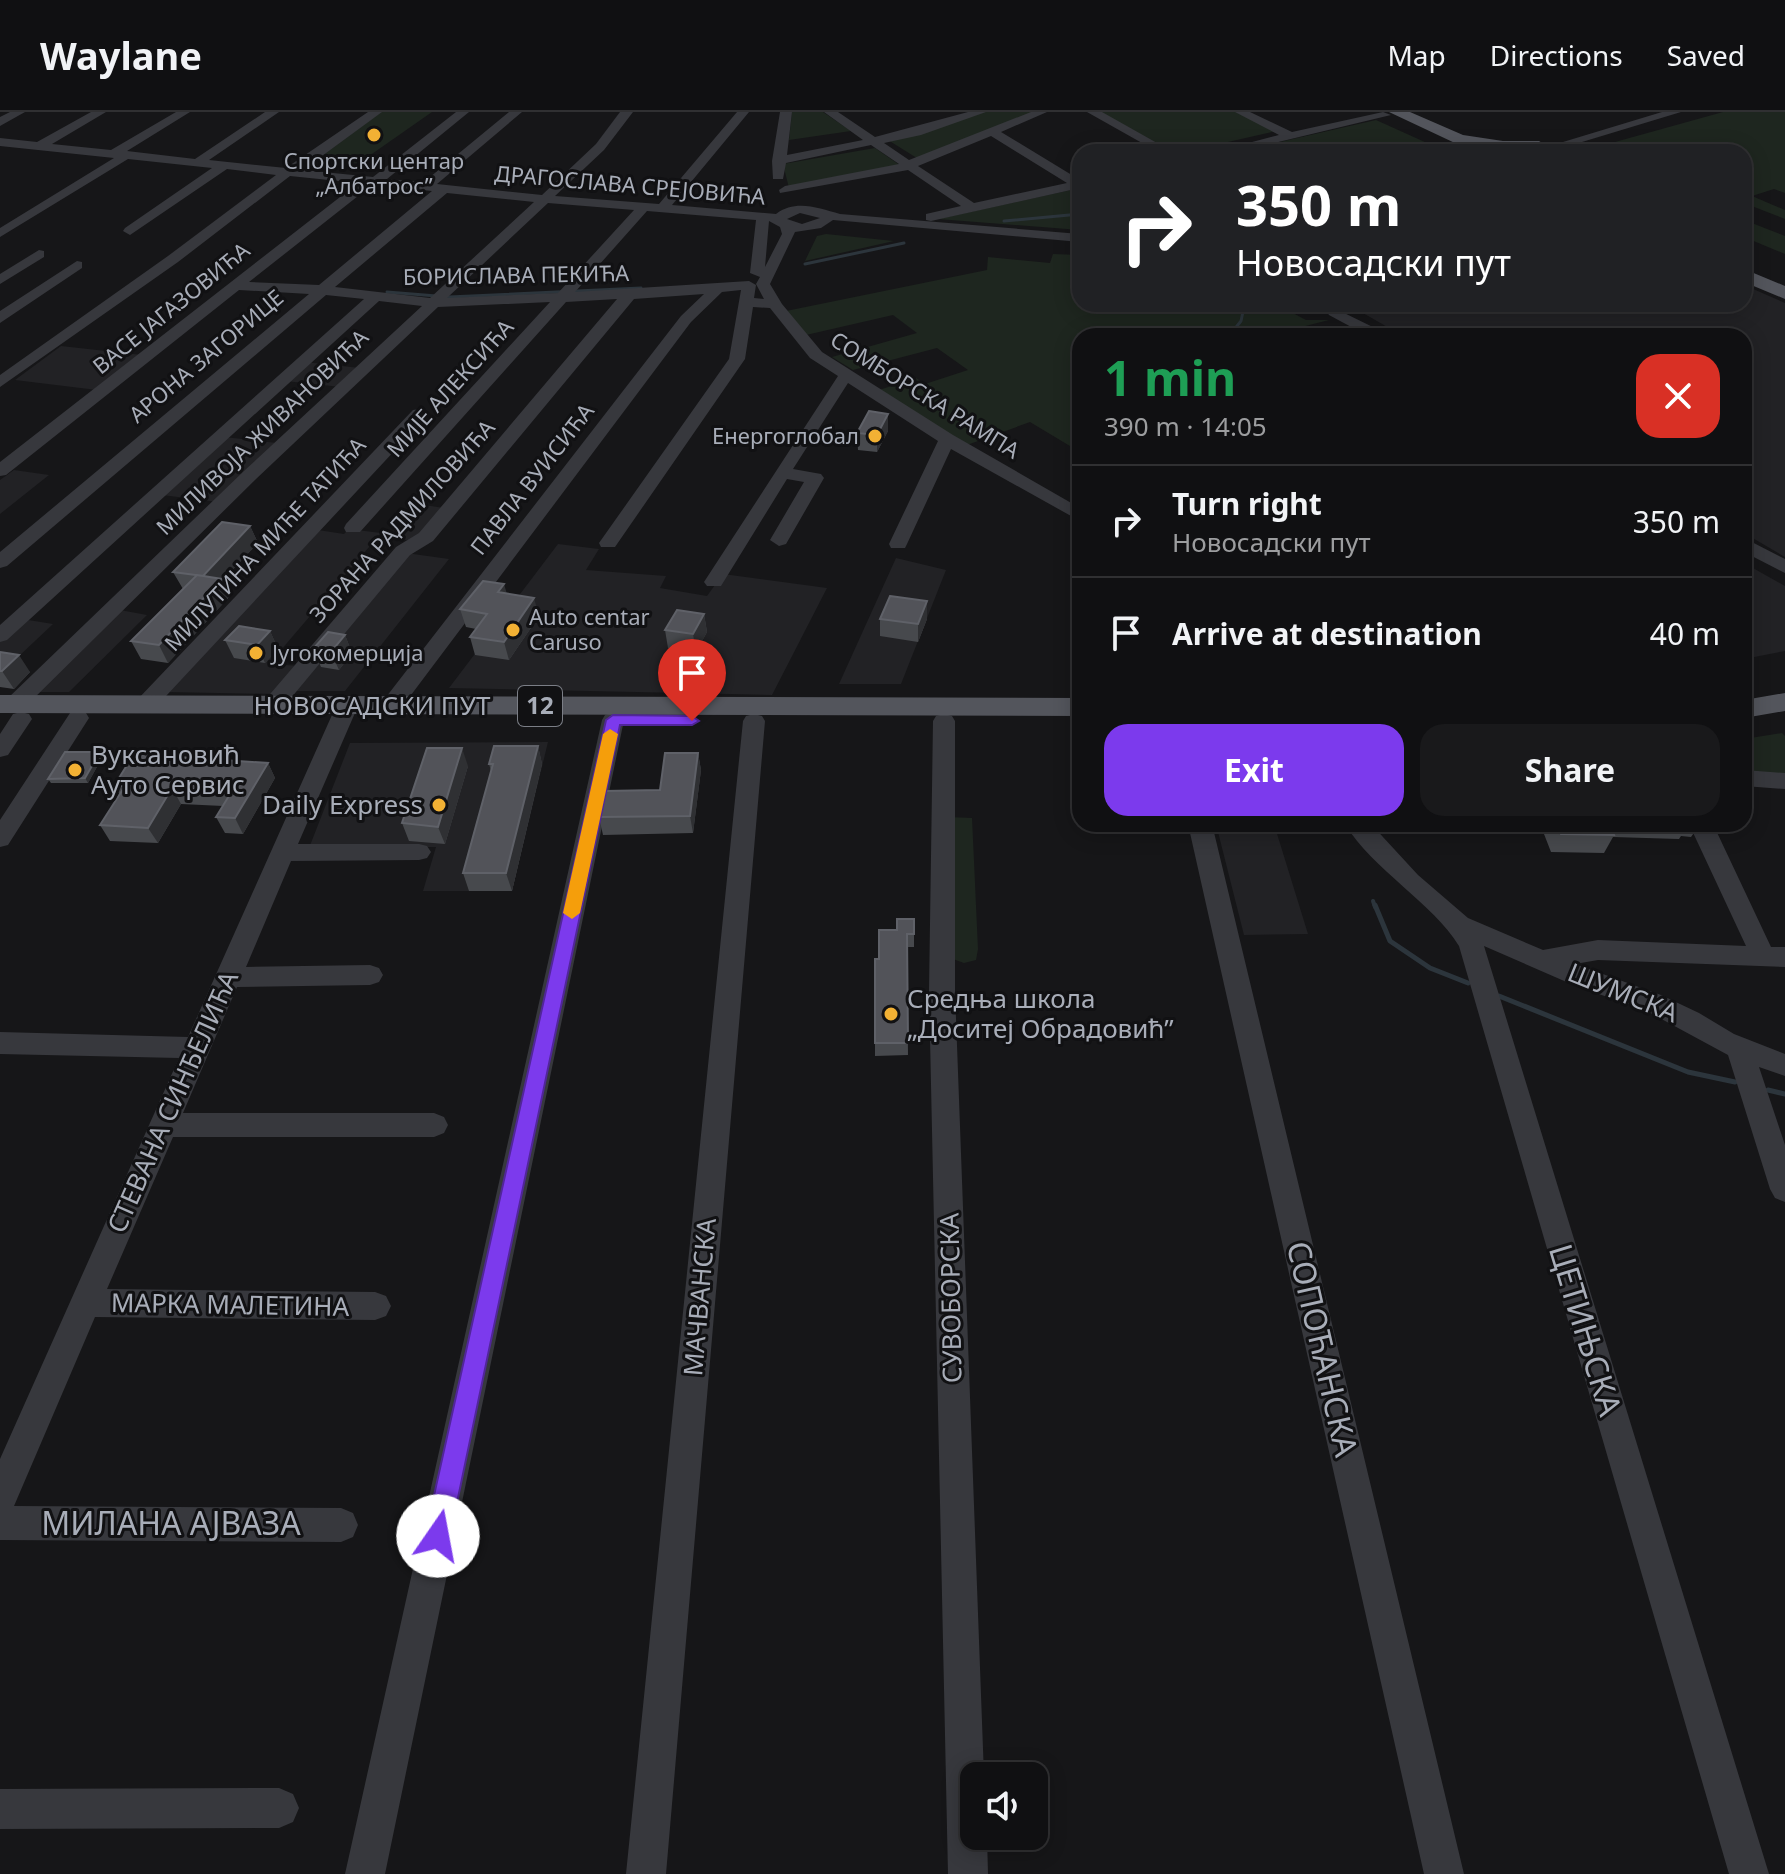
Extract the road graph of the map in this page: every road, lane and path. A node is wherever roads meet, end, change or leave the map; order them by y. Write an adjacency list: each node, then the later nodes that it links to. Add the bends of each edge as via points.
1 (19, 112): 18 (street)
2 (100, 112): 27 (street)
3 (184, 112): 28 (street)
4 (273, 112): 31 (street)
5 (376, 112): 34 (street)
6 (463, 112): 35 (street, ВАСЕ ЈАГАЗОВИЋА)
7 (516, 112): 37 (street)
8 (627, 112): 41 (street, МИЛИВОЈА ЖИВАНОВИЋА, via 600,147)
9 (743, 112): 43 (street)
10 (786, 112): 30 (street)
11 (830, 112): 22 (street)
12 (980, 112): 22 (street)
13 (1041, 112): 19 (street)
14 (1093, 112): 23 (street)
15 (1241, 112): 20 (street)
16 (1675, 112): 26 (street)
17 (1393, 113): 20 (street); 25 (main road)
18 (0, 122)
19 (993, 132): 33 (street); 36 (street)
20 (1290, 136): 24 (street)
21 (0, 142): 27 (street, ДРАГОСЛАВА СРЕЈОВИЋА)
22 (874, 142): 30 (street); 33 (street)
23 (1152, 144)
24 (1255, 144)
25 (1460, 144)
26 (1559, 144)
27 (34, 145): 28 (street, ДРАГОСЛАВА СРЕЈОВИЋА); 29 (street)
28 (121, 154): 31 (street, ДРАГОСЛАВА СРЕЈОВИЋА); 50 (street)
29 (0, 159)
30 (778, 161): 40 (street)
31 (198, 162): 32 (street, ДРАГОСЛАВА СРЕЈОВИЋА)
32 (225, 165): 34 (street, ДРАГОСЛАВА СРЕЈОВИЋА); 49 (street)
33 (909, 165): 40 (street); 44 (street)
34 (291, 171): 35 (street, ДРАГОСЛАВА СРЕЈОВИЋА); 74 (street)
35 (373, 180): 37 (street, ДРАГОСЛАВА СРЕЈОВИЋА); 60 (street, ВАСЕ ЈАГАЗОВИЋА)
36 (1072, 180)
37 (427, 186): 39 (street, ДРАГОСЛАВА СРЕЈОВИЋА)
38 (1072, 186): 44 (street)
39 (444, 188): 41 (street, ДРАГОСЛАВА СРЕЈОВИЋА); 62 (street, АРОНА ЗАГОРИЦЕ)
40 (786, 192): 45 (street); 46 (street)
41 (546, 199): 42 (street, ДРАГОСЛАВА СРЕЈОВИЋА); 68 (street, МИЛИВОЈА ЖИВАНОВИЋА)
42 (645, 206): 43 (street, ДРАГОСЛАВА СРЕЈОВИЋА); 63 (street, МИЈЕ АЛЕКСИЋА)
43 (663, 208): 46 (street, ДРАГОСЛАВА СРЕЈОВИЋА)
44 (972, 208): 47 (street)
45 (810, 209): 46 (street); 48 (street)
46 (780, 218): 48 (street); 56 (street); 66 (street, via 789,234 763,284)
47 (927, 222): 48 (street); 51 (street)
48 (815, 223): 52 (street, via 1051,245); 66 (street)
49 (130, 231)
50 (1, 233)
51 (1072, 239)
52 (1072, 241)
53 (39, 254): 58 (street)
54 (77, 265): 71 (street)
55 (1752, 269): 59 (main road)
56 (757, 273)
57 (1752, 279): 64 (main road)
58 (0, 280)
59 (1785, 284)
60 (237, 286): 62 (street, БОРИСЛАВА ПЕКИЋА); 77 (street, ВАСЕ ЈАГАЗОВИЋА)
61 (719, 287): 65 (street, БОРИСЛАВА ПЕКИЋА); 69 (street, БОРИСЛАВА ПЕКИЋА, via 749,285); 94 (street, ПАВЛА ВУИСИЋА, via 686,319)
62 (322, 290): 67 (street, БОРИСЛАВА ПЕКИЋА); 85 (street, АРОНА ЗАГОРИЦЕ)
63 (567, 293): 65 (street, БОРИСЛАВА ПЕКИЋА); 68 (street, БОРИСЛАВА ПЕКИЋА); 80 (street, МИЈЕ АЛЕКСИЋА)
64 (1785, 293)
65 (629, 295): 93 (street, ЗОРАНА РАДМИЛОВИЋА, via 426,537 403,551)
66 (772, 296): 69 (street); 73 (street, СОМБОРСКА РАМПА, via 816,355)
67 (374, 298): 68 (street, БОРИСЛАВА ПЕКИЋА); 88 (street)
68 (438, 298): 97 (street, МИЛИВОЈА ЖИВАНОВИЋА)
69 (746, 302): 82 (street, via 737,359)
70 (1344, 312): 72 (street)
71 (0, 318)
72 (1367, 328)
73 (848, 376): 76 (street, СОМБОРСКА РАМПА); 78 (street)
74 (0, 382)
75 (419, 414): 92 (street, МИЛУТИНА МИЋЕ ТАТИЋА)
76 (947, 439): 79 (street, СОМБОРСКА РАМПА); 83 (street)
77 (0, 471)
78 (781, 473): 81 (street, via 815,478); 87 (street)
79 (1072, 511)
80 (353, 528)
81 (779, 540)
82 (608, 543)
83 (898, 544)
84 (1752, 548): 86 (street)
85 (0, 562)
86 (1785, 567)
87 (714, 582)
88 (0, 636)
89 (1785, 683): 90 (main road)
90 (1752, 689)
91 (1785, 702): 96 (main road)
92 (145, 705): 93 (main road, НОВОСАДСКИ ПУТ / 12); 97 (main road, НОВОСАДСКИ ПУТ / 12)
93 (273, 705): 98 (main road, НОВОСАДСКИ ПУТ / 12)
94 (391, 706): 95 (main road, НОВОСАДСКИ ПУТ / 12); 98 (main road, НОВОСАДСКИ ПУТ / 12)
95 (1072, 707)
96 (1752, 708)
97 (9, 711): 99 (main road, НОВОСАДСКИ ПУТ / 12); 104 (street, МИЛИВОЈА ЖИВАНОВИЋА)
98 (344, 713): 99 (main road, НОВОСАДСКИ ПУТ / 12); 100 (main road, НОВОСАДСКИ ПУТ / 12); 112 (street, СТЕВАНА СИНЂЕЛИЋА)
99 (78, 718): 110 (street)
100 (613, 720): 101 (main road, НОВОСАДСКИ ПУТ / 12); 132 (street)
101 (754, 721): 102 (main road, НОВОСАДСКИ ПУТ / 12); 133 (street, МАЧВАНСКА)
102 (944, 721): 103 (main road, НОВОСАДСКИ ПУТ / 12); 134 (street, СУВОБОРСКА, via 942,991)
103 (1072, 721)
104 (0, 750)
105 (1752, 779): 106 (street)
106 (1785, 781)
107 (1202, 832): 135 (street, СОПОЋАНСКА)
108 (1364, 832): 113 (street, ЦЕТИЊСКА)
109 (1705, 832): 114 (street)
110 (0, 839)
111 (419, 852): 112 (street)
112 (283, 853): 117 (street, СТЕВАНА СИНЂЕЛИЋА)
113 (1459, 925): 115 (street, ШУМСКА); 136 (street, ЦЕТИЊСКА, via 1480,970)
114 (1774, 956): 115 (street, via 1598,950)
115 (1543, 960): 120 (street, ШУМСКА, via 1652,1002)
116 (370, 975): 117 (street)
117 (228, 977): 119 (street, СТЕВАНА СИНЂЕЛИЋА)
118 (0, 1043): 119 (street)
119 (197, 1048): 122 (street, СТЕВАНА СИНЂЕЛИЋА)
120 (1740, 1049): 121 (street, ШУМСКА); 124 (street)
121 (1785, 1065)
122 (163, 1125): 123 (street); 125 (street, СТЕВАНА СИНЂЕЛИЋА)
123 (434, 1125)
124 (1785, 1189)
125 (85, 1303): 126 (street, МАРКА МАЛЕТИНА); 127 (street, СТЕВАНА СИНЂЕЛИЋА)
126 (375, 1306)
127 (0, 1498)
128 (0, 1523): 129 (street, МИЛАНА АЈВАЗА)
129 (341, 1525)
130 (279, 1808): 131 (street)
131 (0, 1809)
132 (365, 1874)
133 (646, 1874)
134 (968, 1874)
135 (1444, 1874)
136 (1749, 1874)

